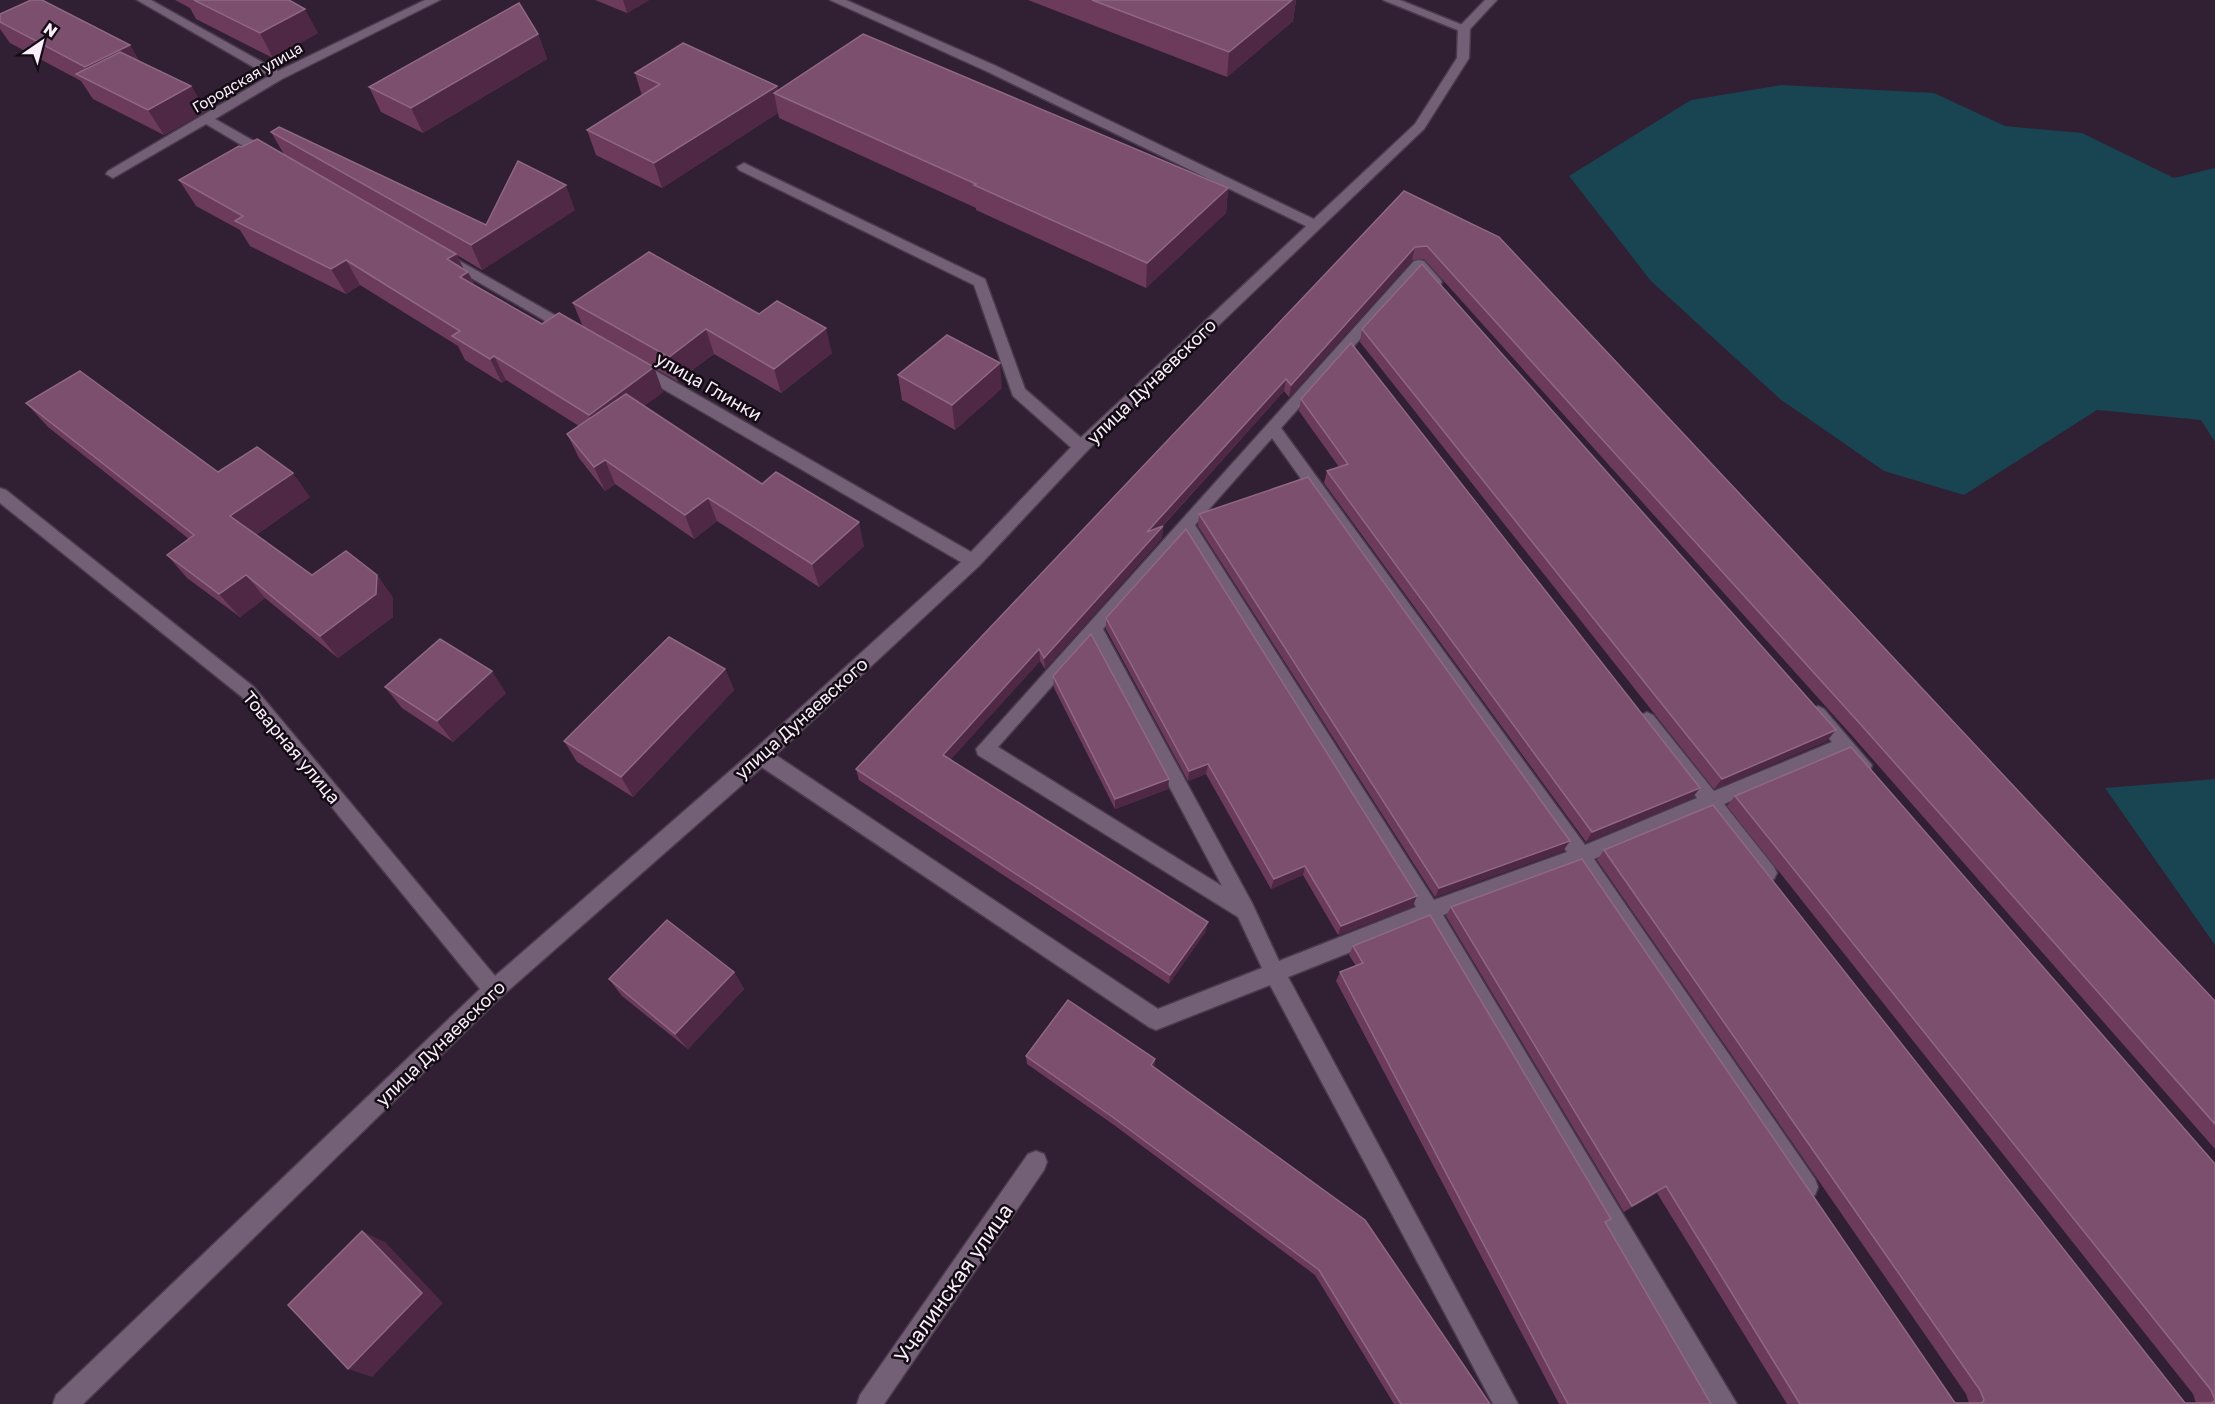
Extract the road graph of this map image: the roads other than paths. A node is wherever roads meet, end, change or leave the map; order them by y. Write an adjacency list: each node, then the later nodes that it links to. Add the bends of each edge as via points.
1 (142, 0): 7 (street)
2 (434, 0): 7 (street, Городская улица)
3 (836, 0): 12 (street, via 990,68)
4 (1389, 0): 6 (street)
5 (1491, 0): 6 (street)
6 (1464, 28): 12 (street, улица Дунаевского, via 1464,58 1420,126)
7 (278, 76): 8 (street, Городская улица)
8 (207, 119): 9 (street); 11 (street, Городская улица)
9 (279, 161)
10 (744, 167): 20 (street, via 980,282 1018,392)
11 (112, 174)
12 (1315, 225): 20 (street, улица Дунаевского)
13 (424, 245): 15 (street)
14 (1450, 299): 16 (street, via 1419,264)
15 (580, 334)
16 (1348, 341): 18 (street); 19 (street)
17 (621, 358): 23 (street, улица Глинки)
18 (1363, 360)
19 (1273, 428): 22 (street); 31 (street)
20 (1081, 447): 23 (street, улица Дунаевского)
21 (0, 494): 36 (street, Товарная улица, via 248,692)
22 (1186, 525): 24 (street); 34 (street)
23 (973, 561): 28 (street, улица Дунаевского)
24 (1094, 628): 33 (street); 33 (street, via 985,749)
25 (1806, 700): 27 (street)
26 (1637, 708): 30 (street)
27 (1845, 745): 29 (street); 30 (street)
28 (761, 756): 35 (street, via 1156,1020); 36 (street, улица Дунаевского)
29 (1877, 781)
30 (1711, 802): 31 (street); 32 (street)
31 (1581, 856): 34 (street); 38 (street)
32 (1777, 886)
33 (1245, 911): 35 (street)
34 (1430, 911): 35 (street); 42 (street)
35 (1275, 974): 41 (street)
36 (494, 990): 39 (street, улица Дунаевского)
37 (1036, 1162): 40 (street, Учалинская улица)
38 (1815, 1198)
39 (65, 1404)
40 (869, 1404)
41 (1506, 1404)
42 (1725, 1404)

